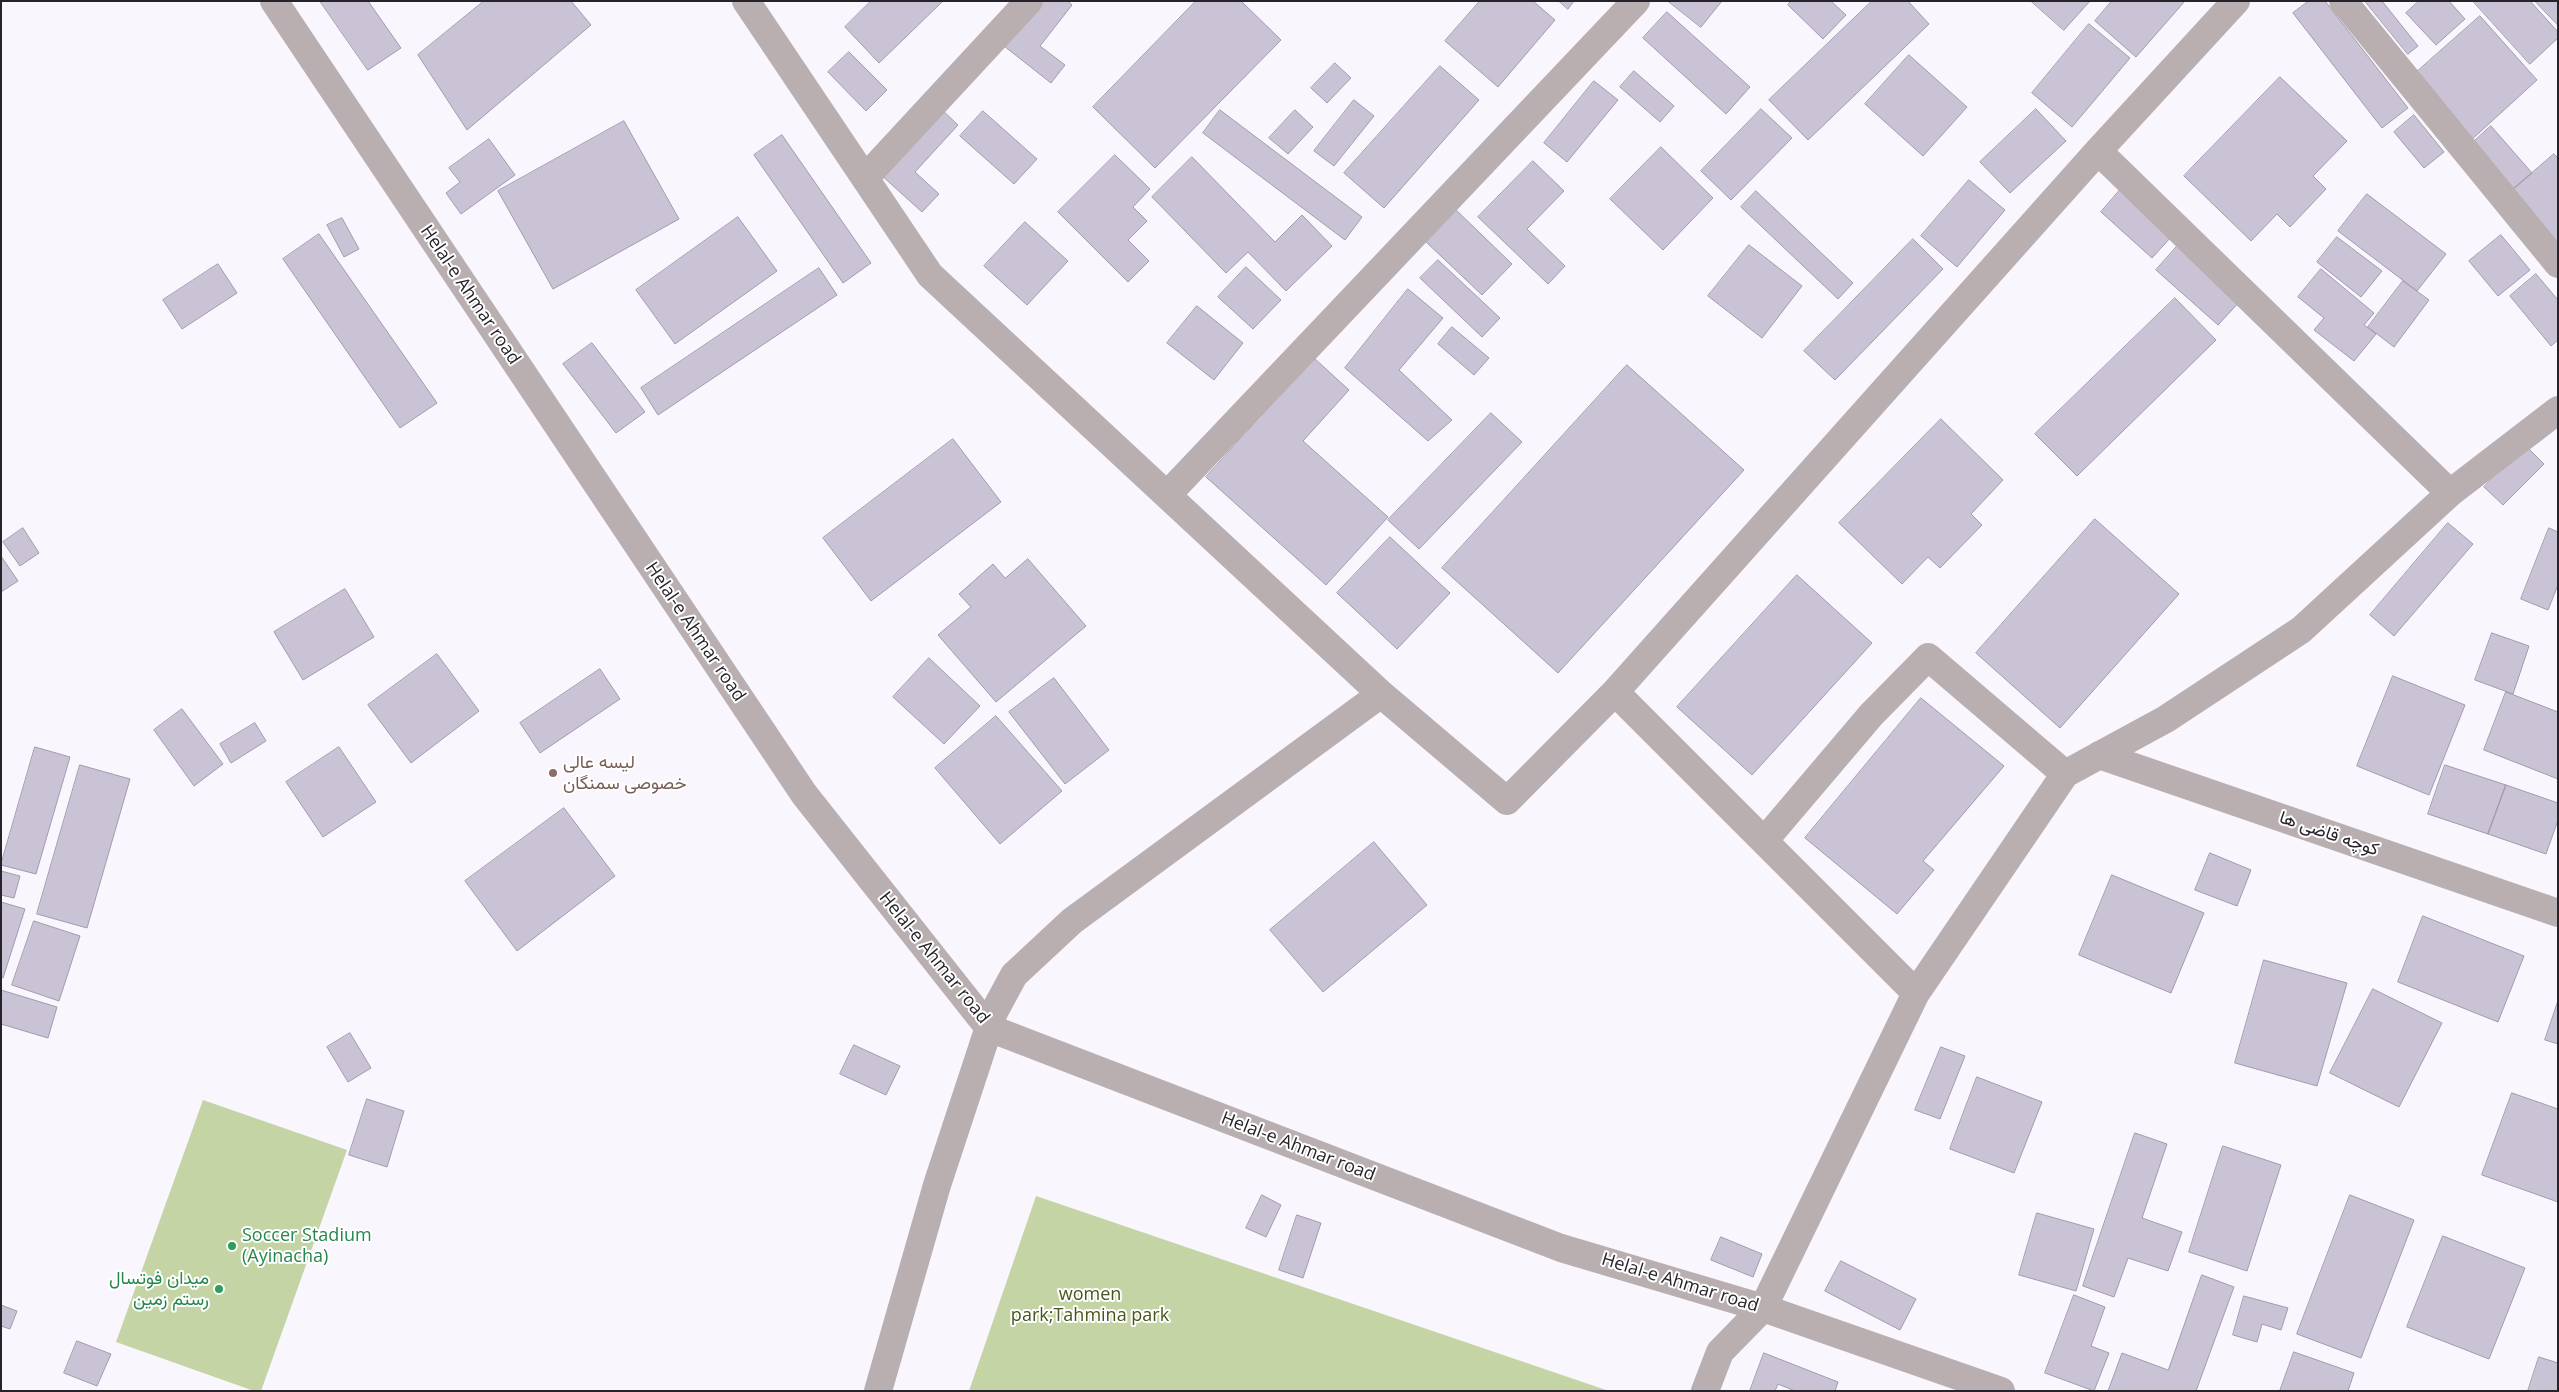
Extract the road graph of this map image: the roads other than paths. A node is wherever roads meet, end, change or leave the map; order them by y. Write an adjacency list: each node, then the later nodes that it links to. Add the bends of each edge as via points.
1 (274, 1): 20 (street, Helal-e Ahmar road, via 804,794)
2 (746, 1): 8 (street)
3 (1029, 1): 8 (street)
4 (1636, 1): 12 (street)
5 (2236, 1): 7 (street)
6 (2343, 1): 9 (street)
7 (2098, 151): 11 (street); 13 (street)
8 (865, 178): 12 (street, via 930,275)
9 (2558, 264)
10 (2558, 410): 11 (street)
11 (2450, 493): 15 (street, via 2301,630 2166,720)
12 (1167, 495): 14 (street)
13 (1615, 692): 14 (street, via 1507,801); 17 (street)
14 (1381, 694): 20 (street, via 1072,921 1014,975)
15 (2100, 755): 16 (street); 18 (street, کوچه قاضی ها)
16 (2066, 774): 17 (street, via 1928,657 1871,715); 19 (street)
17 (1764, 841): 19 (street)
18 (2558, 913)
19 (1916, 993): 21 (street)
20 (989, 1028): 21 (street, Helal-e Ahmar road, via 1561,1248); 22 (street, via 937,1184)
21 (1763, 1308): 23 (street, via 1720,1352); 24 (street, Helal-e Ahmar road)
22 (878, 1391)
23 (1705, 1391)
24 (2001, 1391)

